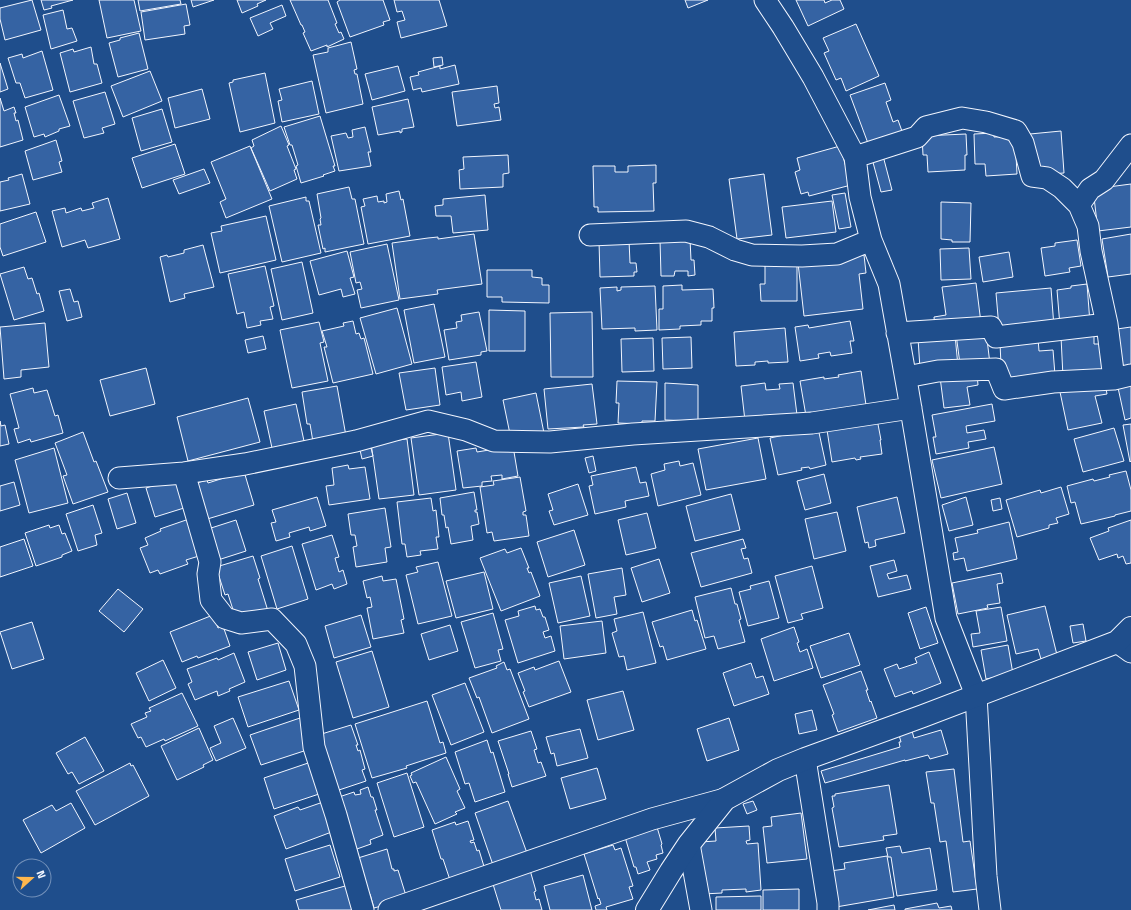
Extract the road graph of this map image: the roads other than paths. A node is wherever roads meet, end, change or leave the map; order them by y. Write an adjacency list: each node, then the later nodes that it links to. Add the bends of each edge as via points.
1 (765, 0): 3 (street, via 784,27)
2 (1131, 145): 4 (street, via 1104,180 1090,189)
3 (855, 157): 4 (street, via 917,136 926,127 962,118 986,122 1016,131 1023,144 1032,176 1047,178 1062,188); 6 (street, via 860,197)
4 (1079, 205): 7 (street, via 1088,226)
5 (590, 235): 6 (street, via 686,231 709,237 752,255 802,256 837,254)
6 (871, 240): 8 (street, via 888,284)
7 (1107, 324): 8 (street, via 996,337 991,328); 10 (street)
8 (897, 333): 9 (street)
9 (906, 377): 10 (street, via 938,371 996,369 1004,389 1053,382); 11 (street)
10 (1123, 377)
11 (911, 408): 12 (street, via 812,423 550,442 494,441 466,430 428,421 356,441 245,464); 15 (street, via 946,618)
12 (184, 473): 13 (street); 19 (street, via 210,562 208,574 211,600 225,618 241,623 272,619 296,644 305,666 314,747)
13 (119, 478)
14 (1126, 640): 15 (street)
15 (976, 696): 16 (street); 24 (street)
16 (806, 759): 17 (street, via 778,770); 23 (street)
17 (725, 799): 18 (street); 20 (street, via 652,819)
18 (689, 844): 21 (street); 22 (street)
19 (364, 910)
20 (389, 910)
21 (647, 910)
22 (701, 910)
23 (828, 910)
24 (990, 910)

